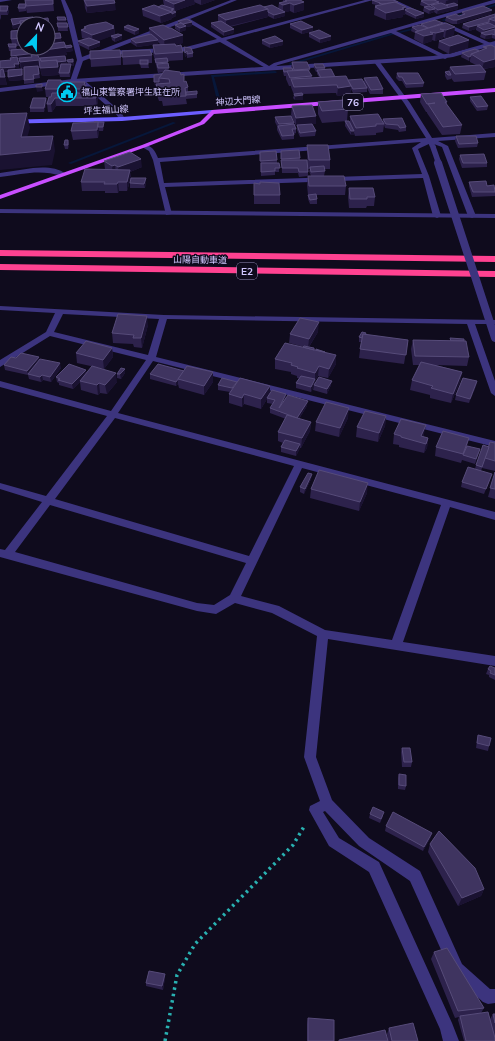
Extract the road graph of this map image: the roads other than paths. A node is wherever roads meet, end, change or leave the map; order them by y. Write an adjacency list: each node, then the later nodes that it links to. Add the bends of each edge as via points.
1 (0, 0): 2 (street)
2 (10, 0)
3 (63, 0): 15 (street)
4 (234, 0): 8 (street)
5 (371, 0): 11 (street)
6 (392, 0): 9 (street)
7 (495, 1): 9 (street)
8 (186, 19): 11 (street); 13 (street)
9 (434, 19): 10 (street); 12 (street)
10 (392, 31): 14 (street); 17 (street)
11 (222, 40): 13 (street, via 186,49); 17 (street)
12 (493, 45): 14 (street)
13 (97, 53): 15 (street)
14 (445, 57): 16 (street)
15 (80, 60): 18 (street)
16 (377, 62): 17 (street); 22 (street)
17 (269, 68): 19 (street)
18 (73, 81): 19 (street); 20 (street)
19 (82, 81): 24 (street, via 119,113)
20 (0, 90)
21 (495, 90): 22 (main road, 神辺大門線 / 76)
22 (403, 98): 23 (main road, 神辺大門線 / 76); 27 (street)
23 (212, 112): 24 (main road, 坪生福山線); 28 (main road, 神辺大門線, via 202,123)
24 (122, 119): 25 (main road, 坪生福山線)
25 (0, 122)
26 (495, 134): 27 (street)
27 (432, 143): 29 (street); 32 (street, via 415,148); 38 (street, via 445,146); 50 (street, bridge)
28 (144, 146): 29 (street, via 152,150); 30 (main road, 神辺大門線)
29 (156, 160): 33 (street)
30 (64, 174): 31 (street, via 56,170 36,170); 34 (main road, 神辺大門線)
31 (0, 175)
32 (426, 176): 33 (street); 37 (street)
33 (162, 185): 36 (street)
34 (0, 197)
35 (0, 211): 36 (street)
36 (168, 214): 37 (street)
37 (437, 216): 38 (street)
38 (472, 216): 39 (street)
39 (495, 216)
40 (0, 253): 41 (highway, 山陽自動車道 / E2)
41 (495, 259)
42 (0, 267): 43 (highway, 山陽自動車道 / E2)
43 (495, 274)
44 (0, 308): 45 (street)
45 (60, 312): 46 (street); 49 (street)
46 (164, 317): 47 (street); 51 (street)
47 (470, 322): 48 (street); 54 (street)
48 (495, 322)
49 (49, 332): 51 (street); 52 (street)
50 (495, 338)
51 (152, 358): 55 (street); 56 (street)
52 (0, 364)
53 (0, 384): 55 (street)
54 (495, 393)
55 (113, 414): 57 (street); 59 (street)
56 (495, 444)
57 (299, 465): 60 (street); 63 (street)
58 (0, 486): 59 (street)
59 (48, 501): 62 (street); 63 (street)
60 (446, 504): 61 (street); 66 (street)
61 (495, 516)
62 (4, 553): 64 (street, via 197,607 216,610)
63 (252, 561): 64 (street)
64 (234, 598): 65 (street, via 275,609)
65 (323, 634): 66 (street); 68 (street, via 310,757)
66 (396, 646): 67 (street)
67 (495, 661)
68 (321, 807): 69 (street, via 364,842 415,876 457,969 488,997); 70 (street, via 334,842 374,867)
69 (495, 996)
70 (451, 1041)

